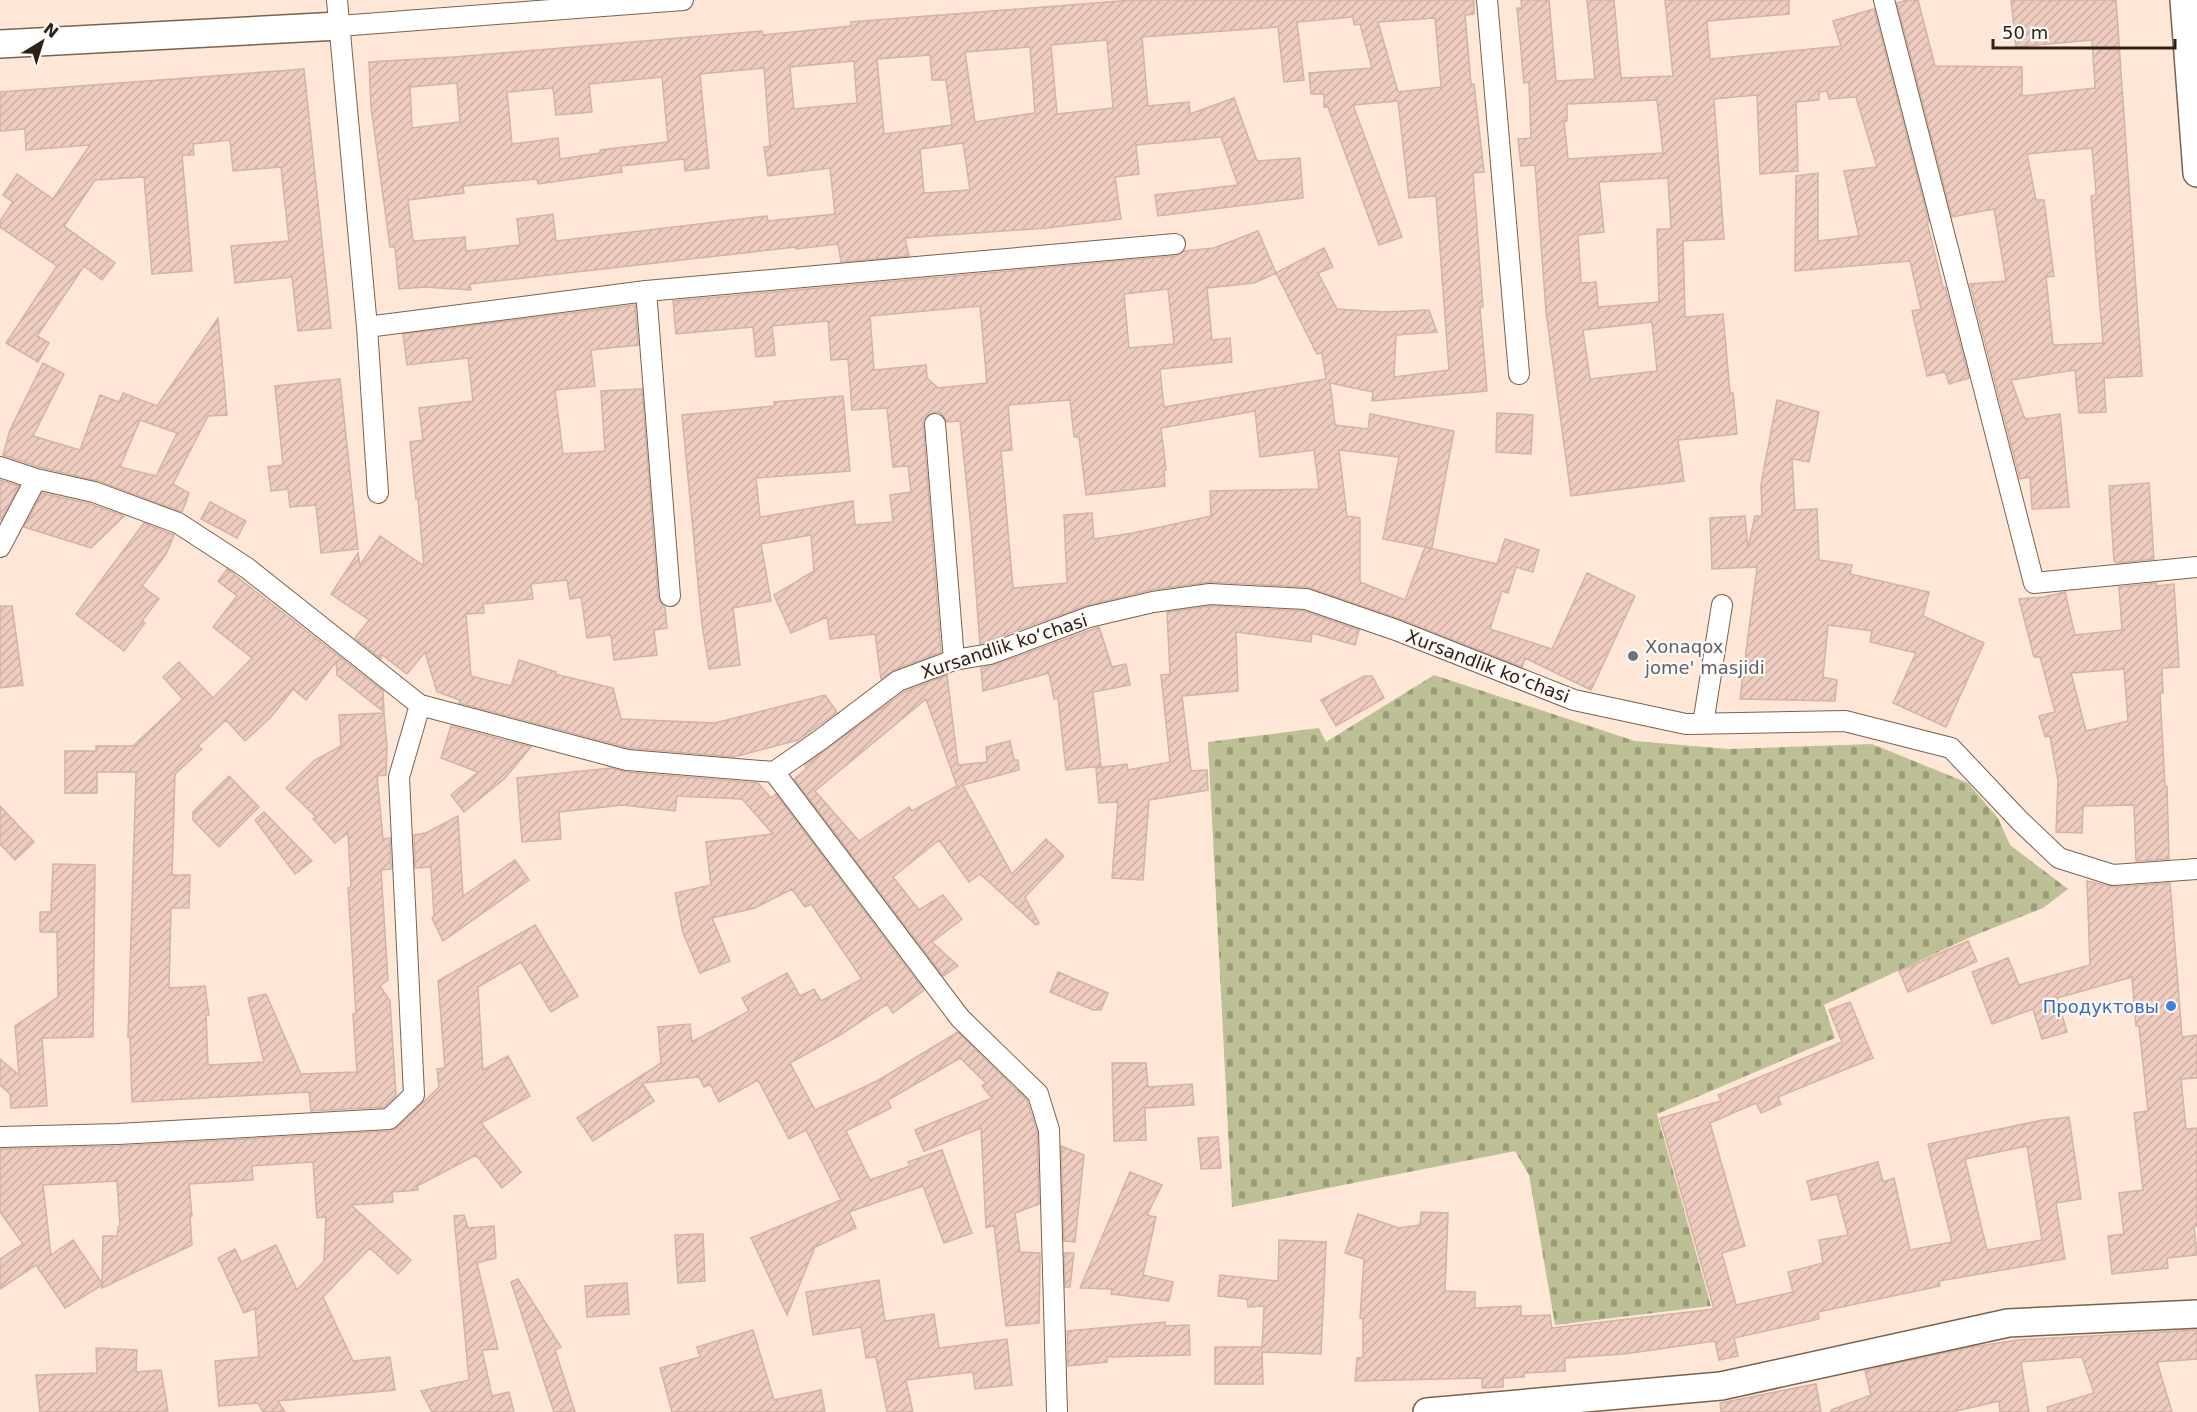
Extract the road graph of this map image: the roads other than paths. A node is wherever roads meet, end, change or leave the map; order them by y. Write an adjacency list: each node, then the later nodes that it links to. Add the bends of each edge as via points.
1 (682, 0): 5 (street)
2 (1486, 0): 11 (street)
3 (1884, 0): 17 (street, via 2034,583)
4 (2184, 0): 7 (street)
5 (338, 13): 6 (street); 10 (street)
6 (0, 44)
7 (2197, 173)
8 (1175, 244): 9 (street)
9 (646, 291): 10 (street); 18 (street)
10 (368, 327): 15 (street)
11 (1519, 374)
12 (935, 424): 20 (street)
13 (0, 467): 14 (street)
14 (36, 479): 16 (street); 21 (street, via 94,492 178,523 247,568)
15 (378, 493)
16 (0, 547)
17 (2197, 567)
18 (670, 596)
19 (1722, 604): 22 (street)
20 (954, 660): 22 (street, Xursandlik koʻchasi, via 990,654 1089,617 1153,602 1210,594 1306,599 1574,700 1686,724); 23 (street, Xursandlik koʻchasi, via 898,681)
21 (420, 705): 23 (street, via 627,760); 25 (street, via 399,777 414,1095 389,1119)
22 (1703, 724): 24 (street, Xursandlik koʻchasi, via 1845,721 1951,748 2059,858 2113,875)
23 (774, 772): 27 (street, via 960,1018 1038,1094 1049,1130)
24 (2197, 869)
25 (0, 1137)
26 (2197, 1314): 28 (street, via 2008,1323 1721,1386)
27 (1057, 1412)
28 (1427, 1412)

